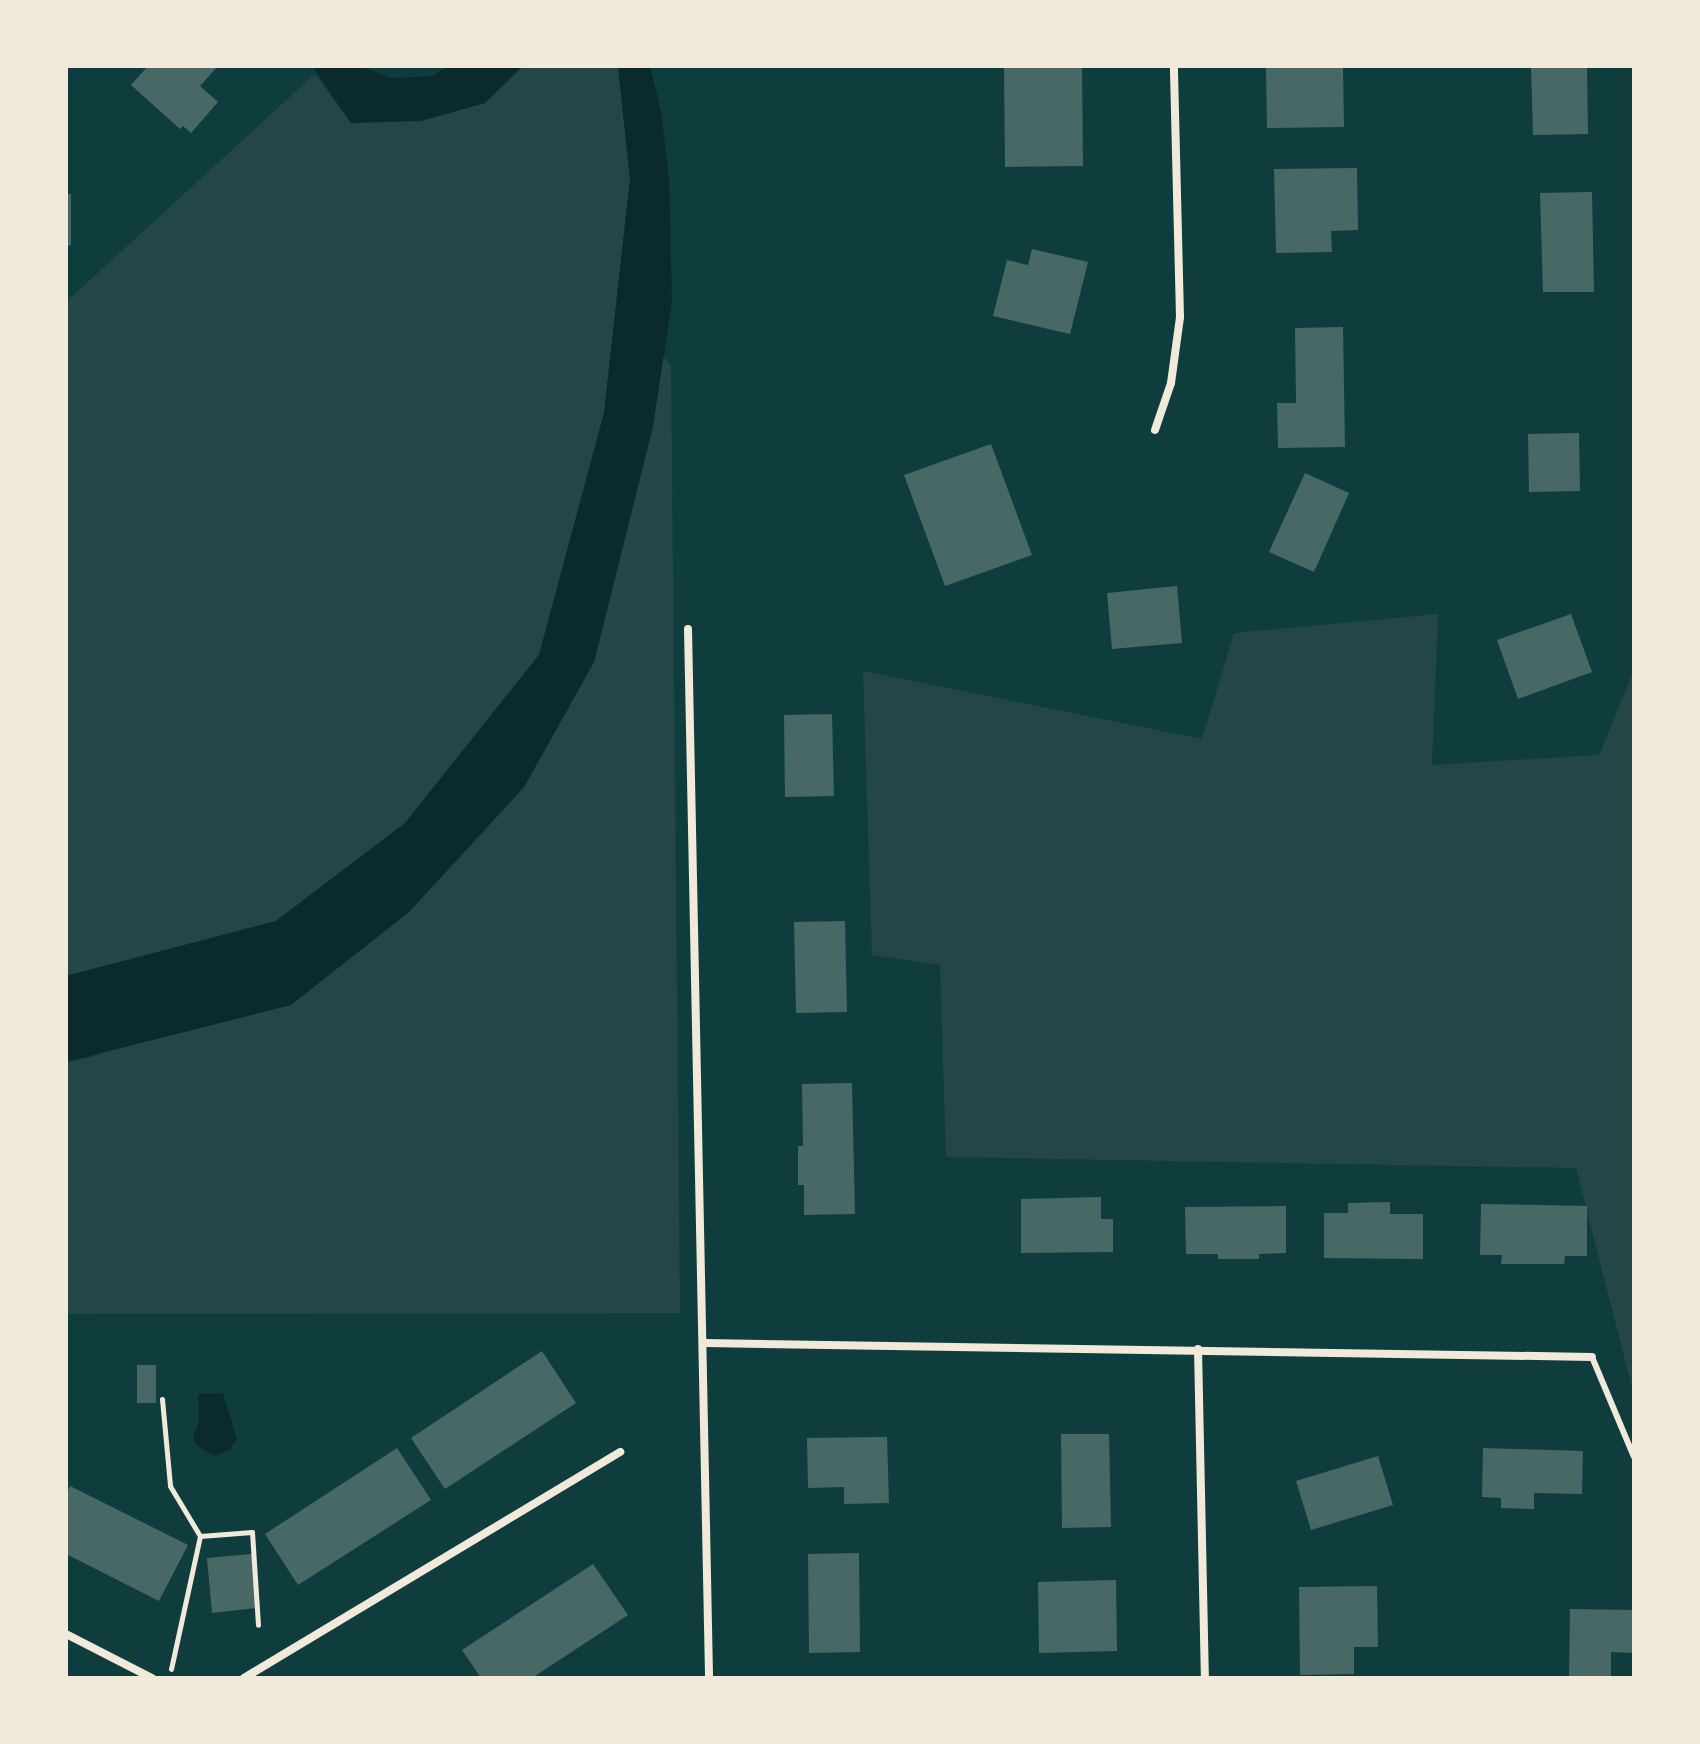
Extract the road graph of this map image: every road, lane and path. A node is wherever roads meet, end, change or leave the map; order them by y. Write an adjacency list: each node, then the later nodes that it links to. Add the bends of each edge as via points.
1 (1174, 66): 2 (street, via 1180,317 1171,383)
2 (1155, 430)
3 (688, 629): 4 (street)
4 (705, 1343): 5 (street); 16 (street)
5 (1198, 1349): 6 (street); 17 (street)
6 (1592, 1357): 9 (lane)
7 (162, 1399): 10 (path, via 170,1486)
8 (620, 1452): 15 (street)
9 (1634, 1457)
10 (200, 1536): 11 (path, via 252,1532); 14 (path)
11 (258, 1625)
12 (66, 1634): 13 (street)
13 (152, 1678)
14 (170, 1678)
15 (244, 1678)
16 (709, 1678)
17 (1205, 1678)

